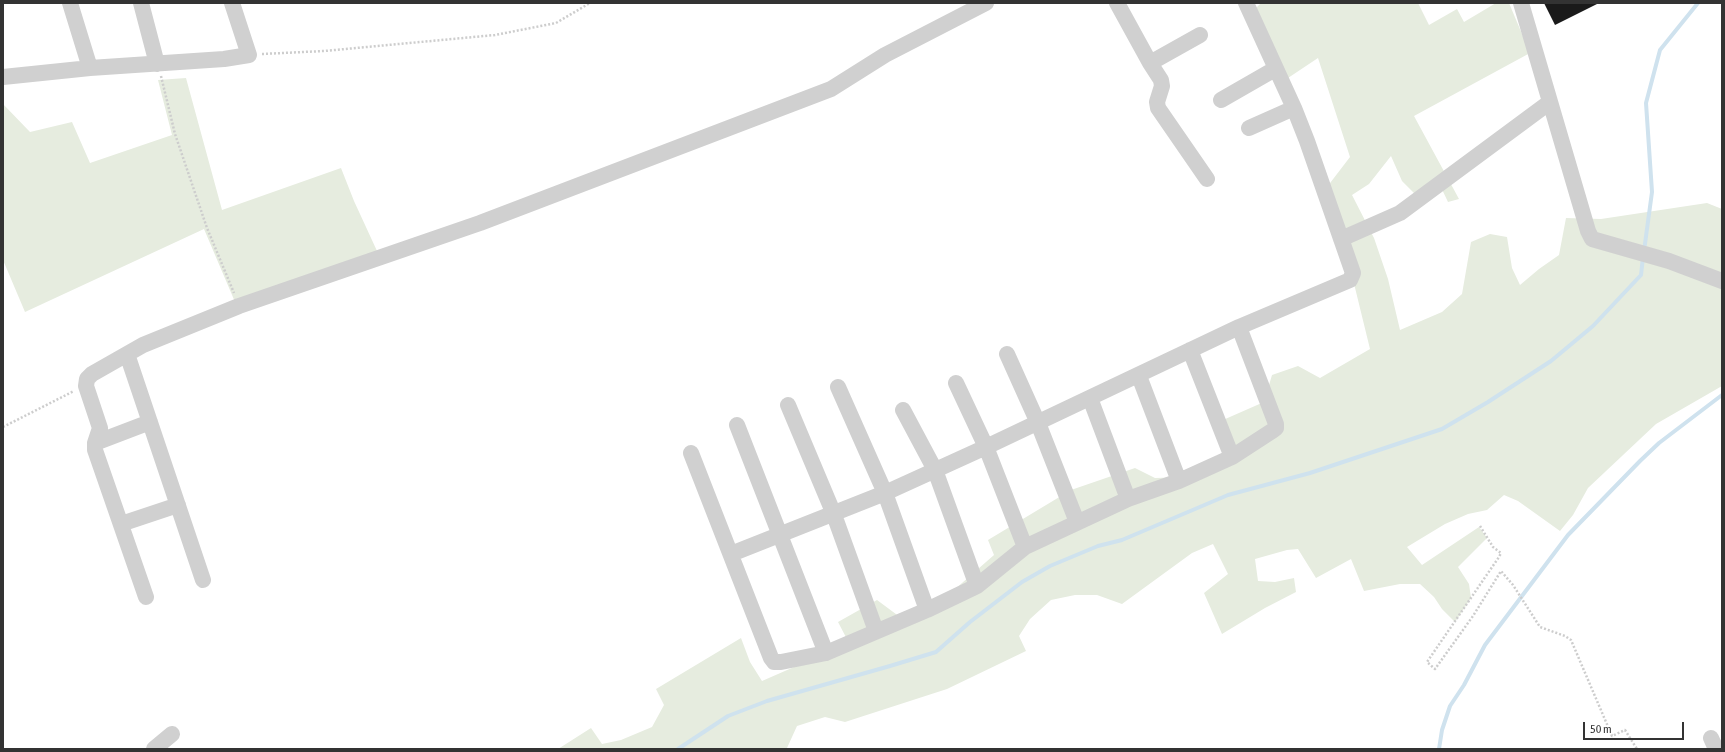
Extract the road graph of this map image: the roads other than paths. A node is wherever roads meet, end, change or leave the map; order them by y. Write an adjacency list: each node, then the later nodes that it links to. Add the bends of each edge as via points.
1 (70, 3): 11 (street)
2 (141, 3): 10 (street)
3 (232, 3): 10 (street, via 249,55)
4 (986, 3): 23 (street, via 885,55 830,89 480,223 239,306)
5 (1117, 3): 9 (street)
6 (1246, 3): 12 (street)
7 (1521, 3): 15 (street)
8 (1200, 35): 9 (street)
9 (1150, 63): 18 (street, via 1161,80 1158,108)
10 (158, 64): 11 (street)
11 (90, 68): 13 (street)
12 (1275, 69): 14 (street); 16 (street)
13 (3, 77)
14 (1221, 100)
15 (1550, 102): 19 (street, via 1400,213); 20 (street, via 1592,239 1669,261)
16 (1294, 108): 17 (street); 19 (street)
17 (1249, 128)
18 (1208, 178)
19 (1342, 238): 21 (street, via 1353,273 1350,280)
20 (1722, 281)
21 (1239, 327): 22 (street); 37 (street, via 1276,426)
22 (1190, 350): 25 (street); 37 (street)
23 (127, 354): 31 (street); 34 (street, via 87,379 86,386 100,428)
24 (1007, 354): 32 (street)
25 (1139, 376): 28 (street); 39 (street)
26 (956, 383): 35 (street)
27 (838, 387): 40 (street)
28 (1090, 398): 32 (street); 41 (street)
29 (788, 405): 43 (street)
30 (903, 410): 38 (street)
31 (150, 422): 34 (street); 42 (street)
32 (1038, 422): 35 (street); 44 (street)
33 (737, 425): 46 (street)
34 (95, 443): 45 (street, via 95,450)
35 (986, 447): 38 (street); 47 (street)
36 (691, 453): 48 (street)
37 (1232, 457): 39 (street)
38 (935, 470): 40 (street); 50 (street)
39 (1179, 481): 41 (street)
40 (885, 493): 43 (street); 52 (street)
41 (1128, 499): 44 (street)
42 (178, 505): 45 (street); 49 (street)
43 (833, 512): 46 (street); 53 (street)
44 (1077, 522): 47 (street)
45 (121, 524): 51 (street)
46 (781, 533): 48 (street); 54 (street)
47 (1025, 547): 50 (street)
48 (731, 554): 54 (street, via 773,660 781,662)
49 (203, 580)
50 (977, 586): 52 (street)
51 (146, 597)
52 (927, 610): 53 (street)
53 (876, 631): 54 (street)
54 (826, 653)
55 (172, 734): 56 (street)
56 (154, 749)

